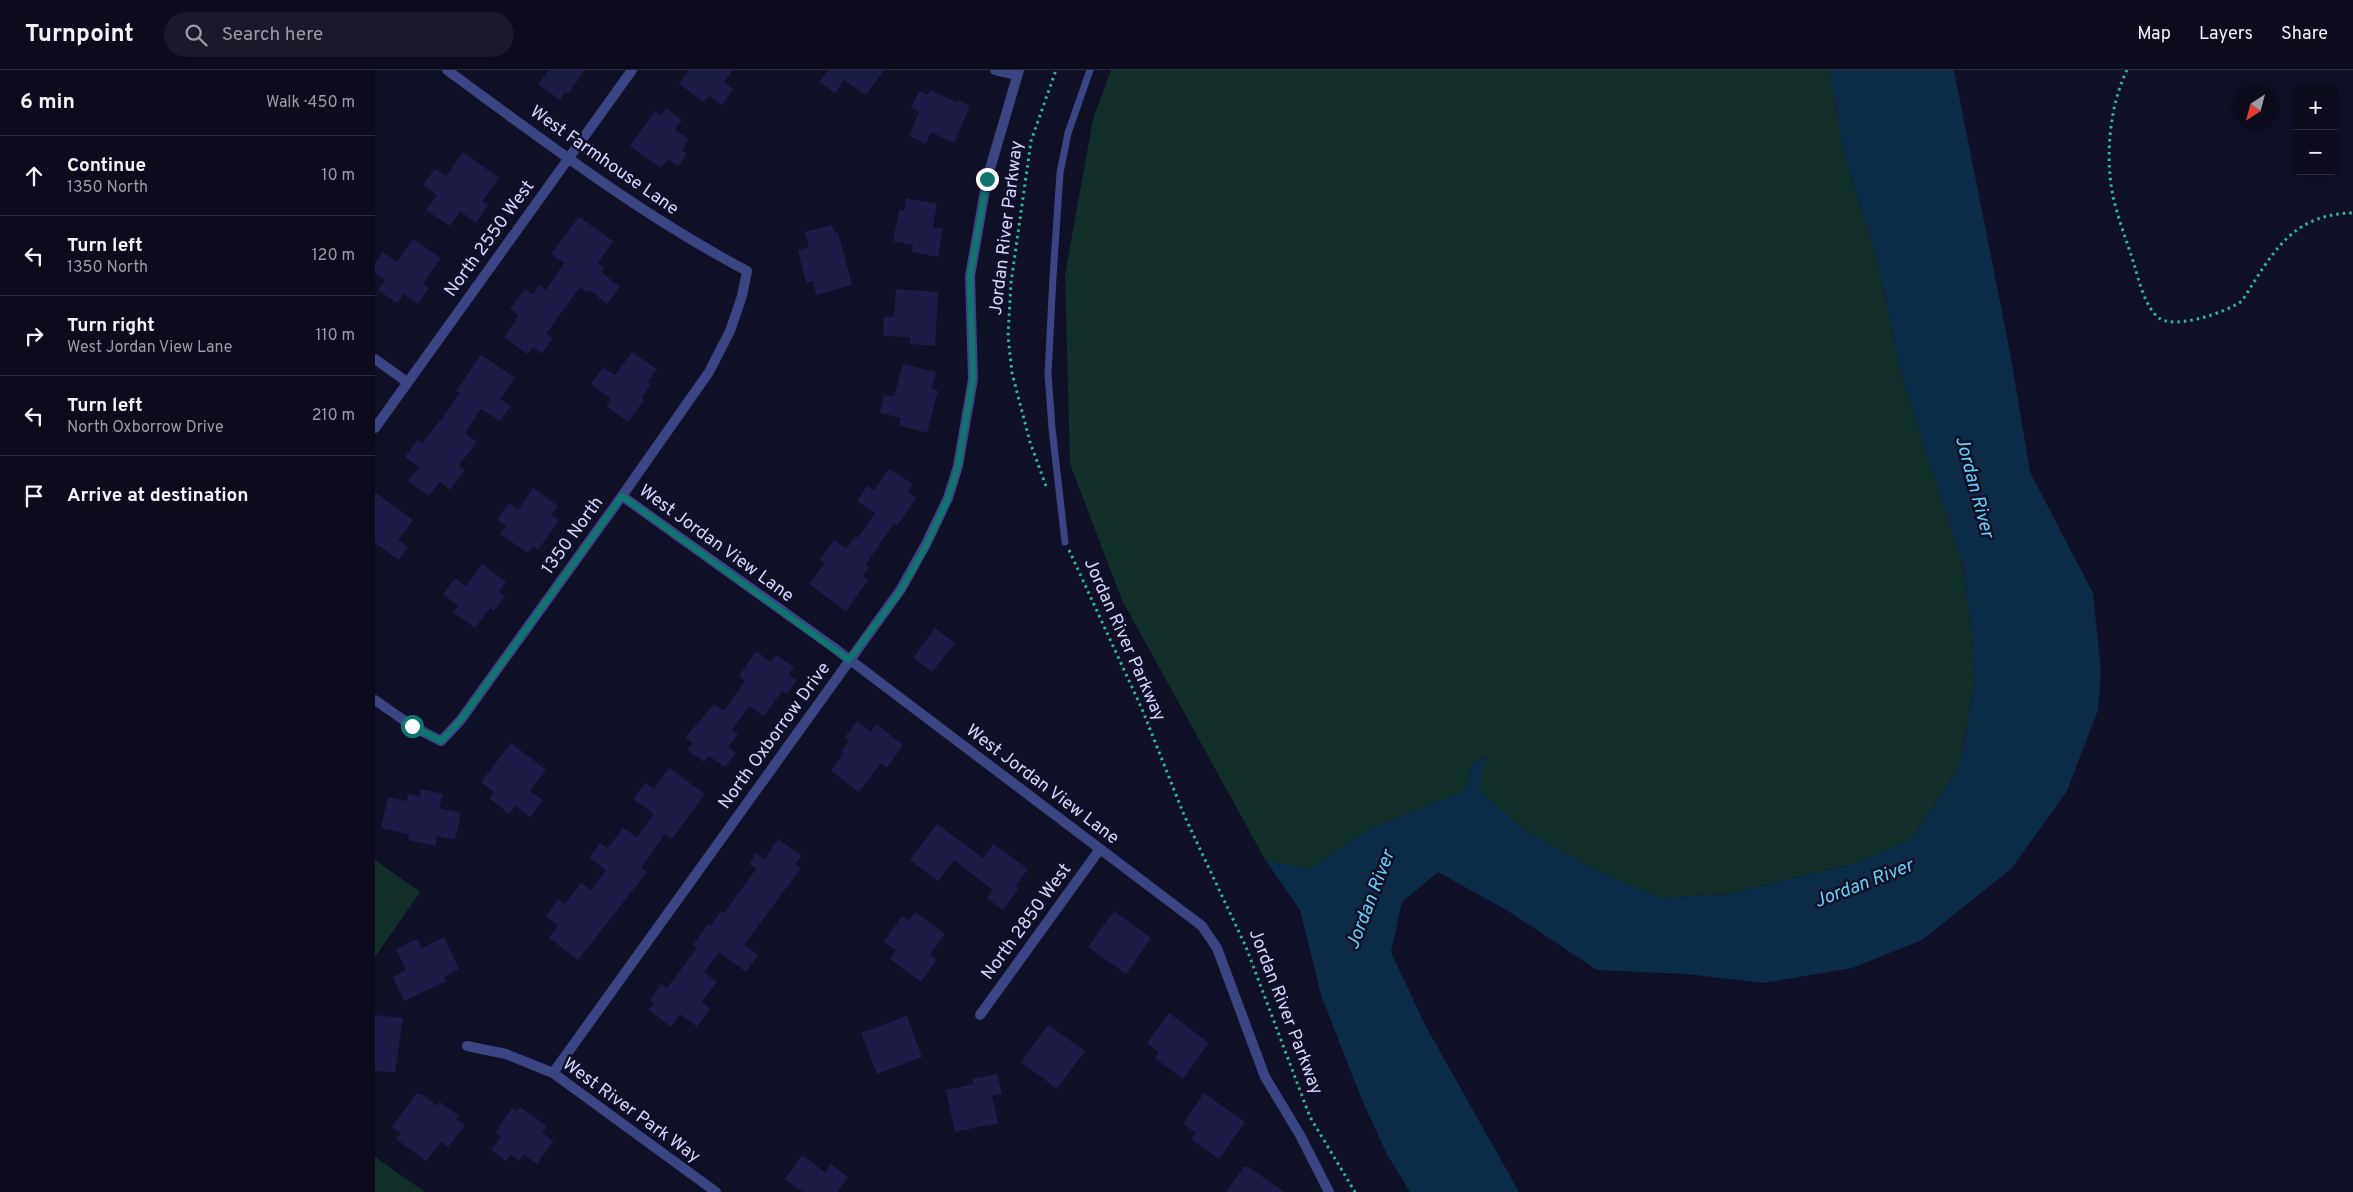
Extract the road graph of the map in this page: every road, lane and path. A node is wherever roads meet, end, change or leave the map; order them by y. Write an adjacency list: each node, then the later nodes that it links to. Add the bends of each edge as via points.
1 (447, 70): 8 (street, West Farmhouse Lane)
2 (632, 70): 8 (street, North 2550 West)
3 (995, 70): 7 (street)
4 (1056, 70): 14 (path, Jordan River Parkway, via 1031,141 1011,283 1008,336 1012,373)
5 (1090, 70): 16 (lane, via 1063,158 1053,278 1048,374)
6 (2127, 70): 9 (path, via 2112,122 2110,176 2117,211 2139,278 2151,308 2161,320 2171,324 2235,306 2285,238 2304,224 2323,216)
7 (1017, 73): 17 (street, North Oxborrow Drive, via 987,179 970,276 973,378 958,466 948,498 927,544 901,590)
8 (569, 158): 10 (street, West Farmhouse Lane, via 701,247); 12 (street, North 2550 West)
9 (2353, 213)
10 (747, 271): 15 (street, 1350 North, via 730,331 709,372)
11 (375, 359): 12 (street)
12 (407, 382): 13 (street, North 2550 West)
13 (375, 428)
14 (1046, 487)
15 (622, 496): 17 (street, West Jordan View Lane); 18 (street, 1350 North, via 460,721 441,741 412,726)
16 (1065, 542): 25 (path, Jordan River Parkway, via 1142,709 1184,815 1246,947 1311,1117)
17 (849, 660): 19 (street, West Jordan View Lane); 22 (street, North Oxborrow Drive)
18 (375, 700)
19 (1100, 849): 20 (street, North 2850 West); 24 (street, West Jordan View Lane, via 1202,926 1217,948 1265,1077 1300,1134)
20 (980, 1015)
21 (467, 1046): 22 (street, West River Park Way, via 506,1054)
22 (553, 1073): 23 (street, West River Park Way)
23 (716, 1192)
24 (1329, 1192)
25 (1355, 1192)

